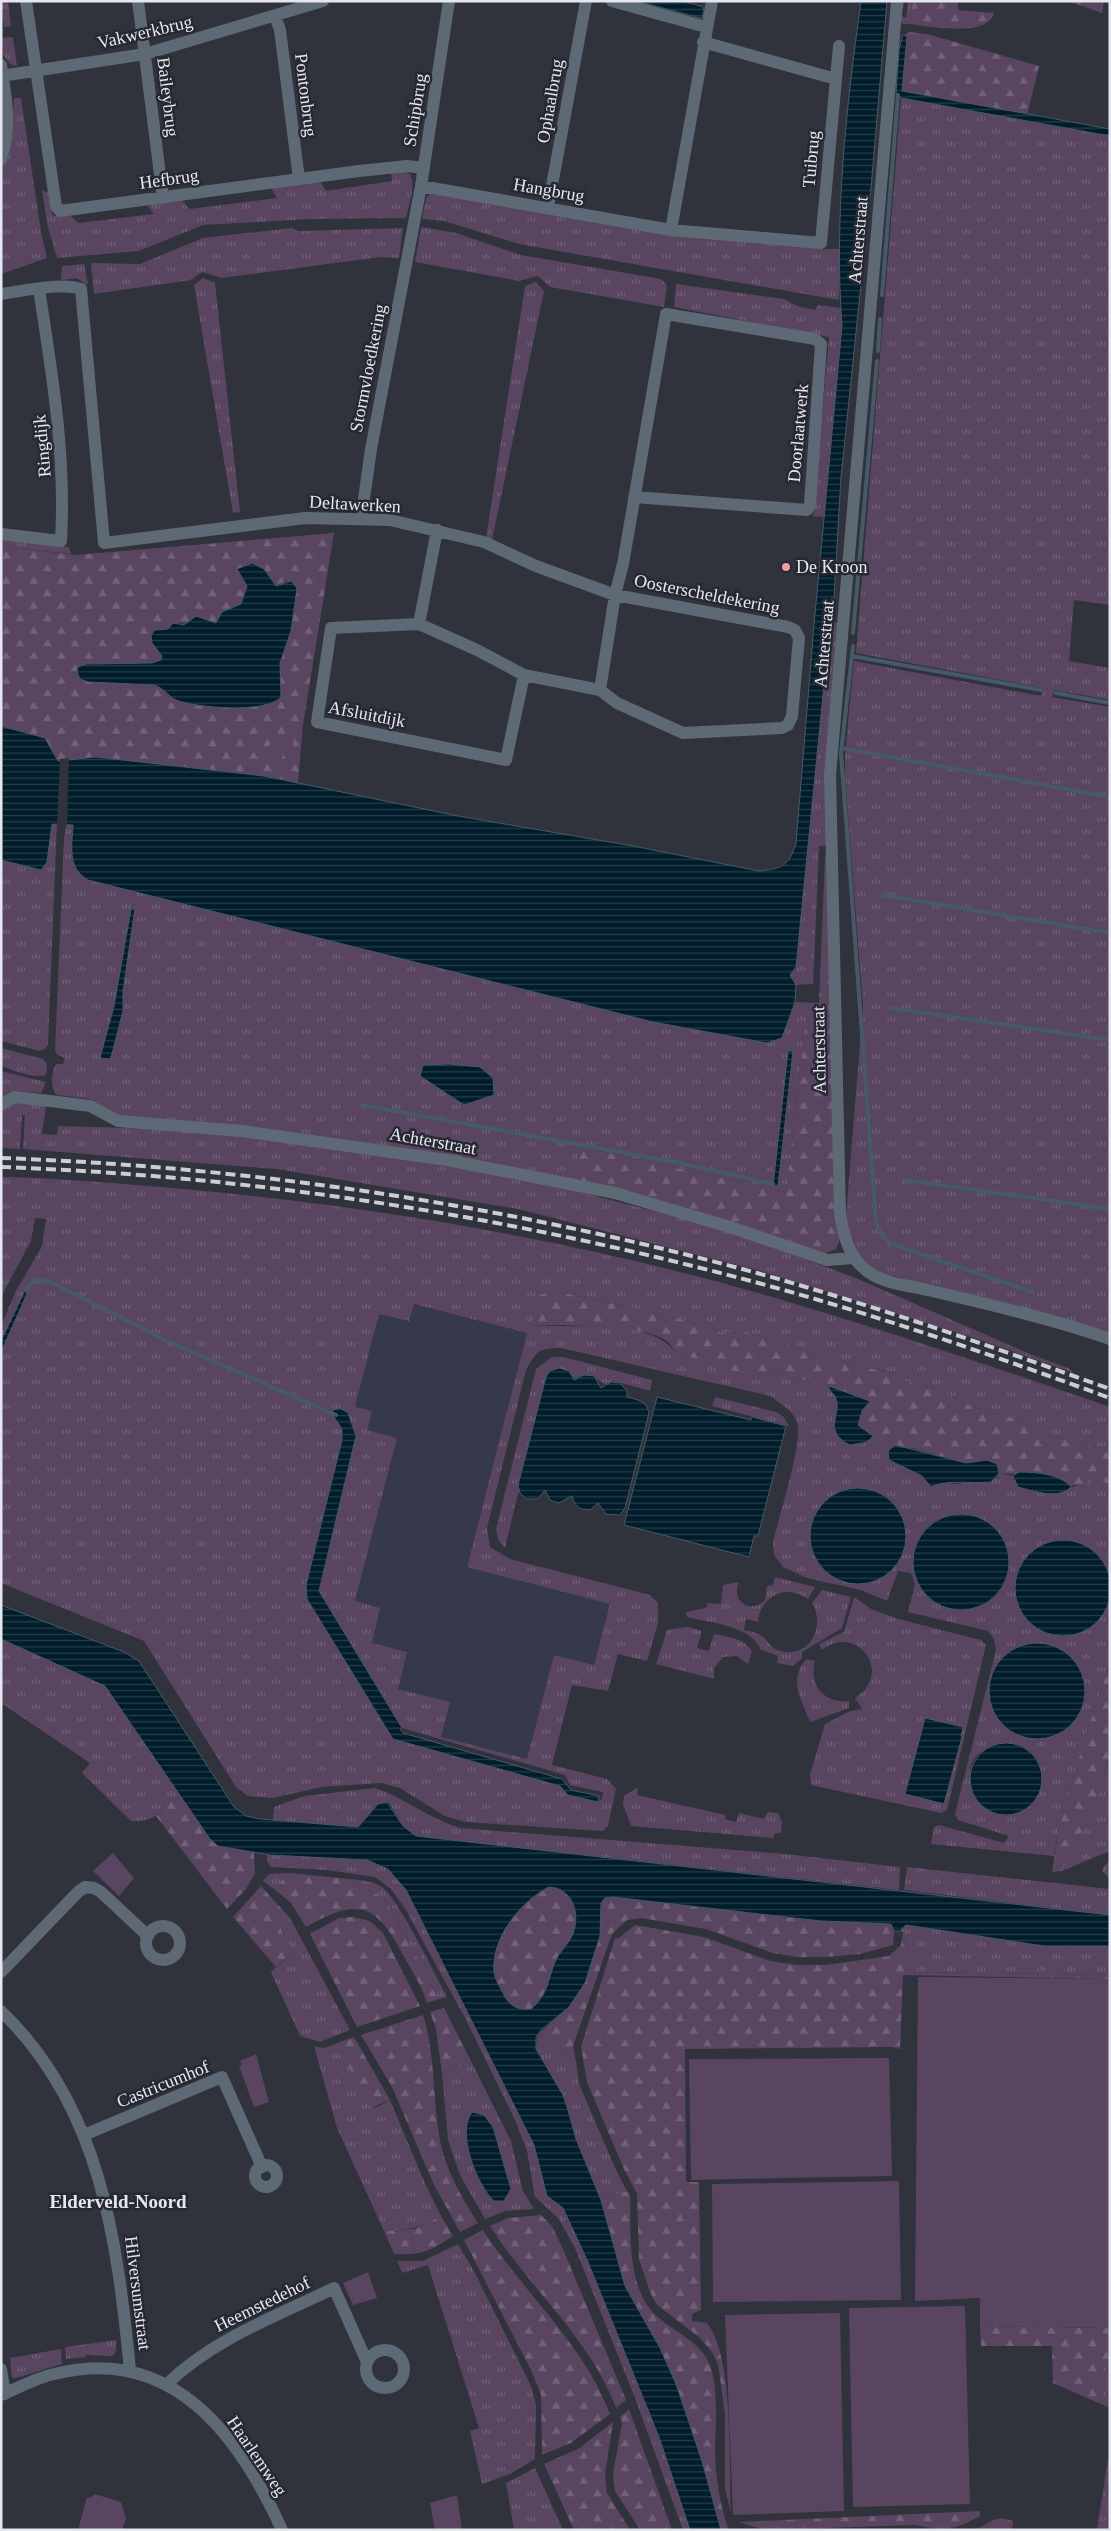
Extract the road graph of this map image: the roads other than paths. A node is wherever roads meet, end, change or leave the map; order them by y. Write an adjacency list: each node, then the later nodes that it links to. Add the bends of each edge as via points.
1 (26, 1): 15 (street)
2 (138, 1): 13 (street, Baileybrug)
3 (323, 1): 9 (street, Vakwerkbrug)
4 (449, 1): 18 (street, Schipbrug)
5 (586, 1): 22 (street, Ophaalbrug)
6 (612, 1): 10 (street)
7 (712, 1): 10 (street)
8 (897, 1): 37 (street, Achterstraat, via 830,774 840,1214 844,1239)
9 (275, 16): 13 (street, Vakwerkbrug); 19 (street, Pontonbrug, via 280,30)
10 (706, 27): 11 (street)
11 (703, 42): 16 (street); 24 (street)
12 (839, 46): 16 (street, Tuibrug)
13 (145, 54): 15 (street, Vakwerkbrug); 21 (street, Baileybrug)
14 (2, 72): 15 (street, Vakwerkbrug); 17 (street, via 8,123)
15 (37, 72): 21 (street, Hefbrug, via 56,206 60,211)
16 (836, 79): 25 (street, Tuibrug)
17 (1, 159)
18 (424, 168): 19 (street, Hefbrug, via 407,166); 20 (street, Schipbrug)
19 (298, 179): 21 (street, Hefbrug)
20 (421, 186): 22 (street, Hangbrug); 23 (street, Schipbrug)
21 (162, 198)
22 (548, 207): 24 (street, Hangbrug)
23 (413, 223): 29 (street, Stormvloedkering)
24 (671, 230): 25 (street, Hangbrug)
25 (821, 244)
26 (39, 290): 27 (street); 29 (street, Deltawerken, via 74,286 81,289 104,543 305,518); 31 (street, Ringdijk, via 61,448 61,541)
27 (1, 294)
28 (634, 497): 28 (street, Doorlaatwerk, via 666,314 815,339 822,344 810,505 802,510); 32 (street)
29 (361, 520): 30 (street, Deltawerken, via 390,520)
30 (437, 530): 32 (street, Deltawerken, via 484,542 544,569); 33 (street)
31 (1, 534)
32 (615, 594): 35 (street); 35 (street, Oosterscheldekering, via 795,630 799,638 792,716 788,725 782,728 683,734 617,703)
33 (419, 624): 34 (street, Afsluitdijk); 34 (street, Afsluitdijk, via 330,628 316,722 506,760)
34 (524, 675): 35 (street, Afsluitdijk)
35 (600, 690)
36 (1, 1105): 37 (street, Achterstraat, via 14,1098 58,1102 90,1106 118,1121 242,1131 447,1160 615,1193 827,1260)
37 (854, 1258): 38 (street, Achterstraat, via 872,1275 893,1283)
38 (1110, 1339)
39 (148, 1936): 40 (street, via 101,1892 85,1887)
40 (1, 1972)
41 (1, 2011): 42 (street, Hilversumstraat, via 30,2042 64,2091)
42 (84, 2135): 43 (street, Castricumhof, via 222,2077); 46 (street, Hilversumstraat, via 112,2226)
43 (262, 2166)
44 (367, 2362): 47 (street, Heemstedehof, via 334,2288 214,2347 190,2362)
45 (1, 2369): 48 (street)
46 (130, 2370): 47 (street, Haarlemweg); 48 (street, Haarlemweg, via 68,2371)
47 (167, 2384): 49 (street, Haarlemweg, via 199,2408 224,2434 255,2479)
48 (3, 2394)
49 (282, 2530)

